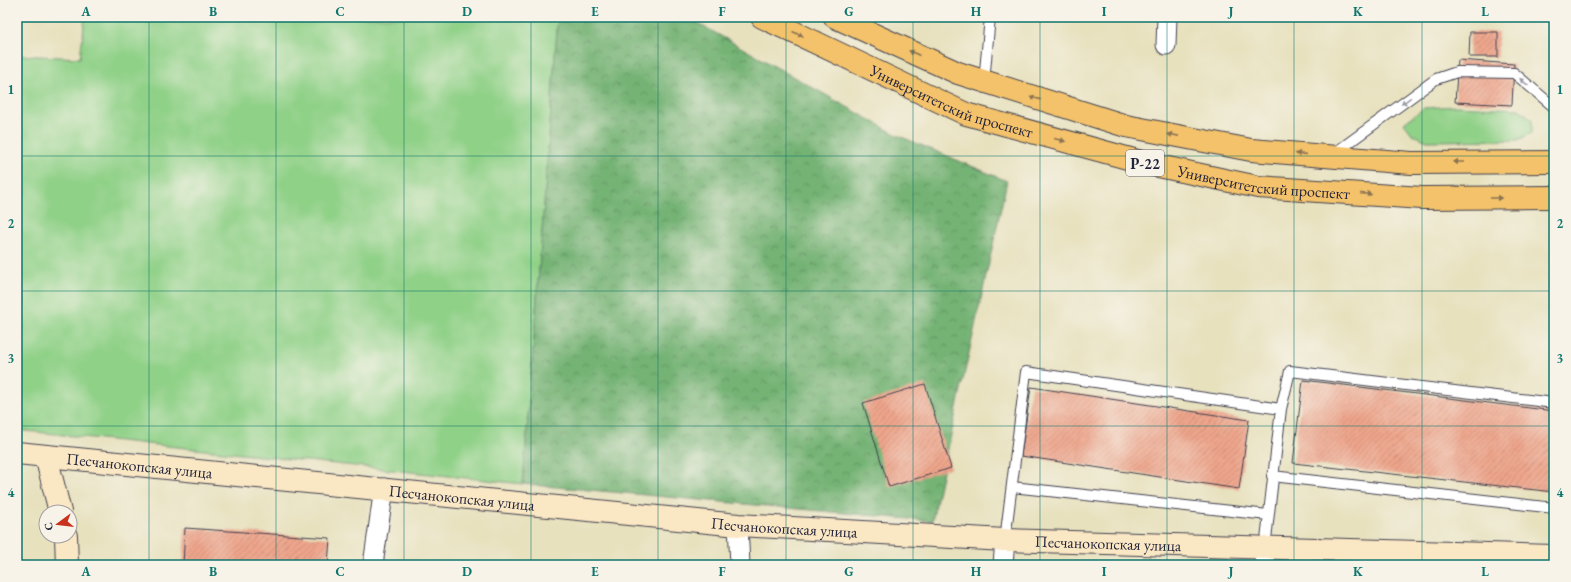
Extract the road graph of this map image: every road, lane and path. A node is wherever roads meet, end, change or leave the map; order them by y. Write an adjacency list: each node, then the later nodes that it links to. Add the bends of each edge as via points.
1 (762, 17): 10 (highway, Университетский проспект / Р-22, one-way to 10, via 966,114 1149,164 1258,187 1422,198)
2 (835, 17): 6 (highway, Университетский проспект / Р-22, one-way to 2, via 958,73)
3 (990, 17): 6 (lane)
4 (1167, 17): 5 (street)
5 (1166, 45)
6 (984, 82): 8 (highway, Университетский проспект / Р-22, one-way to 6, via 1251,150 1126,126)
7 (1554, 107): 8 (lane, one-way to 8, via 1514,73 1457,72 1436,79)
8 (1330, 156): 9 (highway, Университетский проспект / Р-22, one-way to 8, via 1411,163)
9 (1554, 162)
10 (1554, 197)
11 (1554, 403): 12 (lane, via 1290,370)
12 (1281, 409): 15 (lane); 16 (lane, via 1026,372)
13 (17, 453): 14 (street, Песчанокопская улица)
14 (46, 456): 17 (street, Песчанокопская улица); 18 (street)
15 (1272, 476): 19 (lane); 20 (lane)
16 (1012, 487): 20 (lane); 22 (lane)
17 (384, 488): 21 (street, Песчанокопская улица); 27 (street)
18 (58, 504)
19 (1554, 508)
20 (1268, 515): 25 (lane)
21 (738, 525): 22 (street, Песчанокопская улица); 28 (street)
22 (1005, 540): 25 (street, Песчанокопская улица); 29 (street)
23 (66, 544): 26 (street)
24 (1554, 556): 25 (street, Песчанокопская улица)
25 (1264, 557)
26 (67, 565)
27 (373, 565)
28 (740, 565)
29 (1003, 565)

